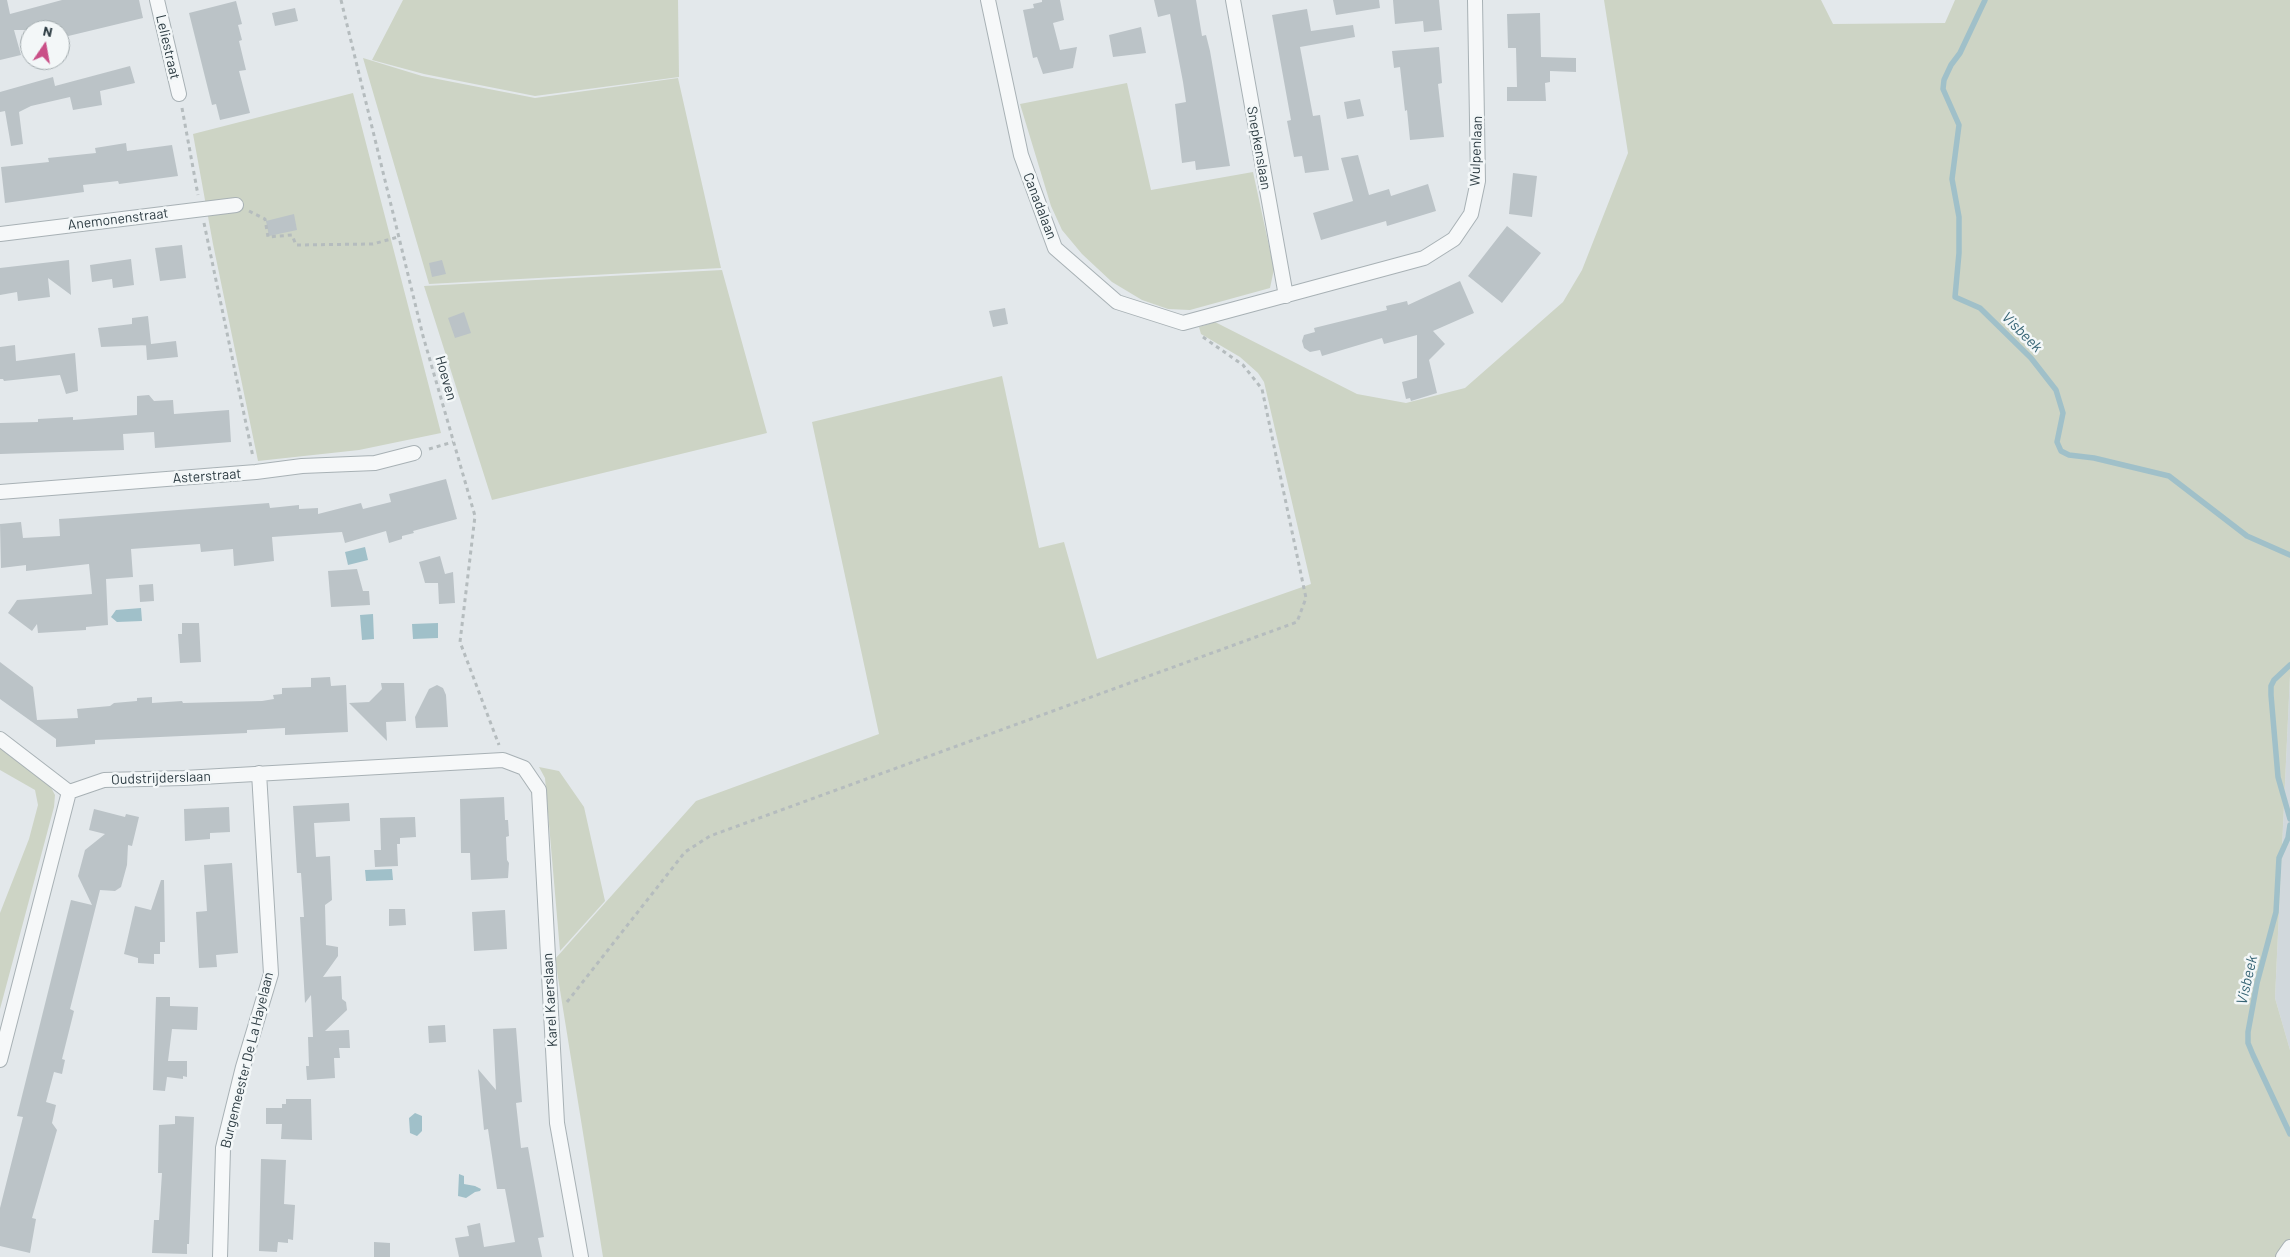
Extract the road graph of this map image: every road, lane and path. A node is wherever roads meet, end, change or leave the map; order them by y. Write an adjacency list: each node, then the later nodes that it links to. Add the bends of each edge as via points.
1 (157, 0): 6 (street, Leliestraat)
2 (341, 0): 10 (path, Hoeven)
3 (988, 0): 12 (street, Canadalaan, via 1021,155 1055,248 1117,302)
4 (1233, 0): 11 (street, Snepkenslaan)
5 (1475, 0): 11 (street, Wulpenlaan, via 1478,181 1471,214 1454,239 1424,258)
6 (179, 94): 8 (path)
7 (236, 205): 8 (street, Anemonenstraat); 10 (path, via 265,218 268,237 292,234 296,245 373,244)
8 (201, 210): 9 (street, Anemonenstraat); 15 (path)
9 (0, 234)
10 (398, 237): 13 (path, Hoeven)
11 (1286, 296): 12 (street)
12 (1183, 323): 21 (path, via 1243,365 1262,389 1306,598 1297,622 710,836 685,852)
13 (453, 442): 14 (path); 18 (path, Hoeven, via 475,516 460,642)
14 (414, 453): 15 (street, Asterstraat, via 375,463 302,466)
15 (256, 472): 16 (street, Asterstraat)
16 (0, 492)
17 (0, 738): 20 (street)
18 (503, 760): 19 (street, Oudstrijderslaan); 21 (street, Karel Kaerslaan, via 524,768 539,790)
19 (259, 773): 20 (street, Oudstrijderslaan, via 104,780); 24 (street, Burgemeester De La Hayelaan, via 271,974 223,1148)
20 (68, 792): 22 (street)
21 (551, 1022): 25 (street, Karel Kaerslaan, via 557,1122)
22 (0, 1060)
23 (2290, 1247): 26 (street)
24 (220, 1257)
25 (581, 1257)
26 (2283, 1257)

